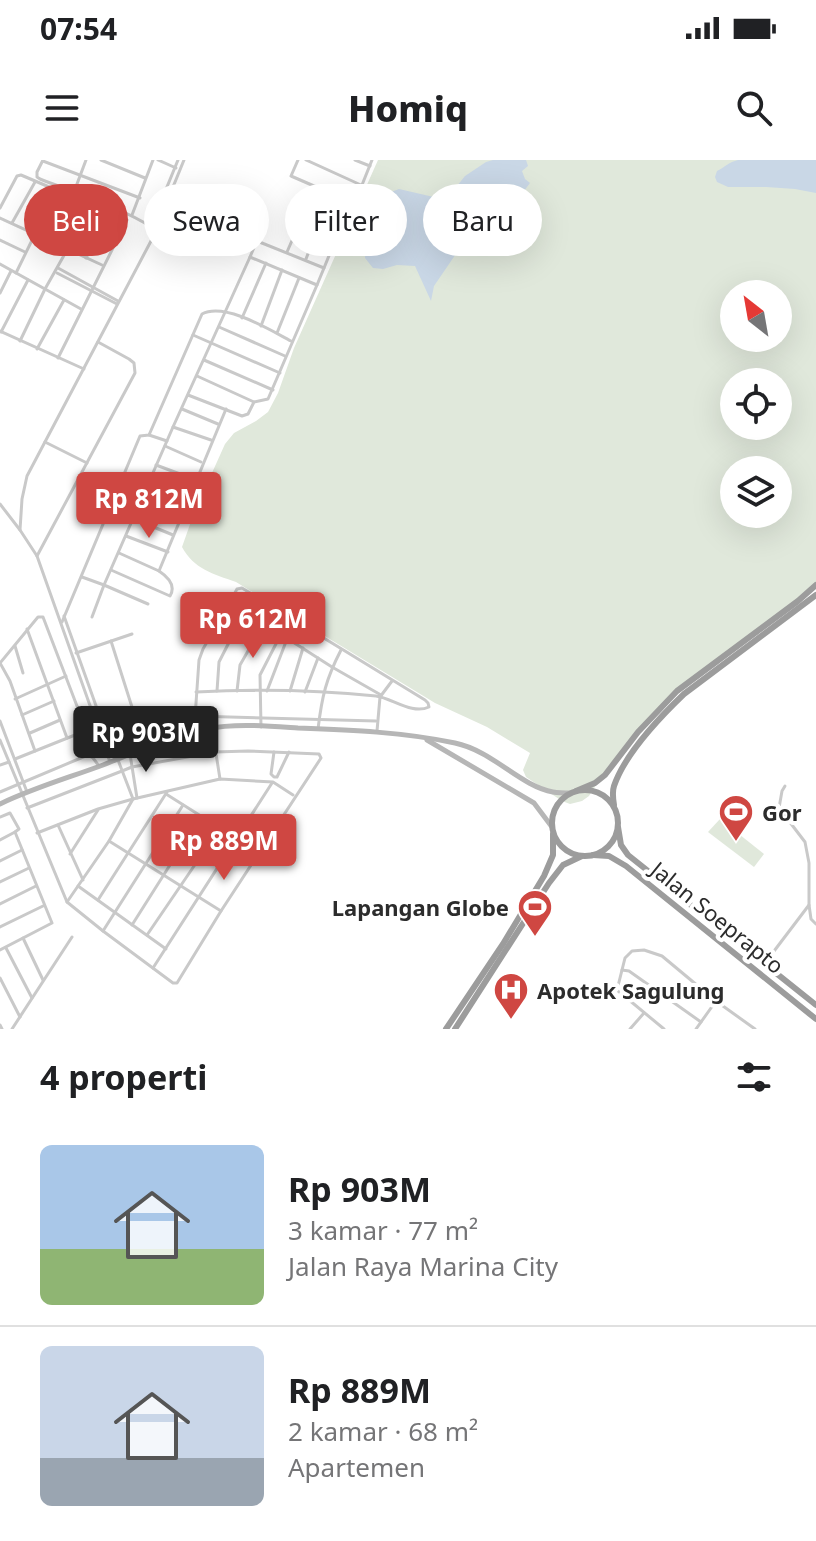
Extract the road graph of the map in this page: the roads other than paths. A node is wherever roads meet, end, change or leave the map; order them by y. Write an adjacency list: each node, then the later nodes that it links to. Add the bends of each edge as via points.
1 (43, 160): 14 (street); 18 (street, via 37,177)
2 (86, 160): 14 (street)
3 (101, 160): 15 (street)
4 (155, 160): 12 (street); 15 (street)
5 (178, 160): 12 (street)
6 (184, 160): 13 (street)
7 (298, 160): 22 (street, via 291,176)
8 (306, 160): 23 (street)
9 (355, 160): 11 (street)
10 (372, 160): 11 (street)
11 (370, 166): 24 (street)
12 (175, 167): 13 (street); 20 (street)
13 (181, 169): 21 (street)
14 (81, 175): 19 (street); 25 (street)
15 (147, 178): 25 (street)
16 (35, 182): 17 (street); 26 (street, via 17,176); 31 (street)
17 (40, 184)
18 (51, 184)
19 (77, 184)
20 (169, 184)
21 (174, 184)
22 (309, 184)
23 (360, 184)
24 (362, 184)
25 (140, 198): 28 (street)
26 (0, 208)
27 (128, 214): 28 (street)
28 (132, 215): 30 (street)
29 (0, 218): 31 (street)
30 (144, 221)
31 (12, 223): 32 (street)
32 (24, 229)
33 (0, 240): 35 (street)
34 (144, 247): 60 (street)
35 (24, 251)
36 (24, 255): 52 (street)
37 (64, 256): 50 (street)
38 (82, 256): 44 (street)
39 (108, 256): 48 (street)
40 (298, 256): 45 (street)
41 (307, 256): 45 (street)
42 (329, 256): 49 (street)
43 (250, 257): 46 (street); 62 (street)
44 (86, 258): 48 (street)
45 (306, 259): 49 (street)
46 (266, 263): 51 (street); 63 (street)
47 (0, 264): 52 (street)
48 (103, 266): 56 (street)
49 (324, 268): 55 (street)
50 (56, 270): 56 (street); 57 (street)
51 (282, 270): 53 (street); 64 (street)
52 (14, 272): 54 (street); 58 (street)
53 (299, 278): 55 (street); 67 (street)
54 (28, 280): 57 (street); 66 (street)
55 (317, 285): 70 (street)
56 (92, 288): 60 (street); 61 (street)
57 (45, 289): 59 (street); 69 (street)
58 (0, 293)
59 (64, 299): 61 (street); 73 (street)
60 (118, 303): 71 (street)
61 (82, 309): 75 (street)
62 (225, 311): 63 (street); 65 (street); 68 (street, via 202,314)
63 (242, 318): 64 (street)
64 (261, 326): 67 (street)
65 (219, 327): 72 (street); 74 (street)
66 (1, 332): 69 (street)
67 (277, 333): 70 (street)
68 (193, 335): 72 (street); 87 (street)
69 (20, 341): 73 (street)
70 (293, 341): 74 (street)
71 (98, 342): 77 (street); 91 (street, via 134,363 135,373)
72 (210, 344): 76 (street); 78 (street)
73 (37, 349): 75 (street)
74 (286, 356): 78 (street)
75 (58, 358): 77 (street)
76 (204, 360): 79 (street); 80 (street)
77 (84, 369): 89 (street)
78 (280, 373): 80 (street)
79 (197, 376): 81 (street); 82 (street)
80 (273, 390): 82 (street, via 267,400)
81 (188, 395): 83 (street); 84 (street)
82 (254, 402): 84 (street, via 246,416)
83 (182, 409): 85 (street); 86 (street)
84 (226, 409): 85 (street)
85 (218, 424): 88 (street)
86 (173, 427): 88 (street); 90 (street)
87 (149, 435): 90 (street); 109 (street, via 140,436)
88 (211, 440): 92 (street)
89 (45, 442): 91 (street); 101 (street, via 24,486)
90 (166, 444): 92 (street); 93 (street)
91 (87, 463): 106 (street)
92 (203, 463): 94 (street)
93 (156, 465): 94 (street); 95 (street)
94 (196, 480): 96 (street)
95 (148, 485): 96 (street); 97 (street)
96 (188, 501): 100 (street)
97 (140, 502): 99 (street); 100 (street)
98 (0, 504): 101 (street)
99 (134, 519): 102 (street); 103 (street)
100 (180, 519): 102 (street)
101 (20, 530): 106 (street)
102 (173, 535): 104 (street)
103 (126, 536): 104 (street); 105 (street)
104 (168, 552): 108 (street)
105 (119, 553): 107 (street); 108 (street)
106 (37, 556): 118 (street)
107 (111, 570): 108 (street, via 170,596 171,583); 110 (street)
108 (159, 571)
109 (82, 577): 110 (street); 116 (street)
110 (104, 585): 114 (street); 117 (street)
111 (816, 585): 184 (highway, via 677,691 605,775)
112 (816, 595): 191 (highway, via 666,711 624,767 613,788)
113 (230, 602): 115 (street); 127 (street, via 242,588); 141 (street, via 203,649)
114 (148, 604)
115 (245, 611): 119 (street); 136 (street, via 219,662)
116 (64, 616): 118 (street); 128 (street)
117 (92, 617)
118 (62, 622): 128 (street)
119 (264, 623): 122 (street); 137 (street, via 240,665)
120 (27, 629): 125 (street); 133 (street, via 43,617); 135 (street)
121 (132, 634): 124 (street)
122 (281, 634): 123 (street); 138 (street, via 260,675)
123 (287, 638): 126 (street); 139 (street)
124 (111, 641): 128 (street); 162 (street)
125 (15, 646): 130 (street); 132 (street)
126 (303, 648): 129 (street); 140 (street)
127 (341, 650): 131 (street); 134 (street)
128 (75, 653): 162 (street, via 110,745); 173 (street)
129 (318, 658): 131 (street); 142 (street)
130 (0, 663): 145 (street)
131 (332, 667): 143 (street); 144 (street)
132 (23, 673)
133 (66, 676): 135 (street); 161 (street, via 85,727)
134 (392, 681): 144 (street); 144 (street, via 425,700 428,708 402,707)
135 (47, 685): 145 (street); 146 (street)
136 (217, 691): 137 (street); 141 (street)
137 (237, 691): 138 (street)
138 (261, 691): 139 (street); 149 (street)
139 (267, 691): 140 (street)
140 (290, 691): 142 (street)
141 (196, 692): 148 (street)
142 (305, 692): 143 (street)
143 (323, 693): 144 (street); 150 (street)
144 (381, 696): 153 (street)
145 (15, 699): 147 (street)
146 (54, 701): 147 (street); 151 (street)
147 (22, 715): 159 (street)
148 (194, 716): 149 (street); 158 (street)
149 (261, 717): 150 (street); 154 (street)
150 (319, 718): 153 (street); 156 (street)
151 (60, 720): 159 (street); 161 (street)
152 (0, 721): 170 (street)
153 (376, 721): 157 (street)
154 (261, 727): 155 (main road); 156 (main road)
155 (212, 728): 158 (main road); 166 (street)
156 (318, 729): 157 (main road)
157 (377, 731): 160 (main road)
158 (194, 732): 164 (main road)
159 (29, 733): 165 (street)
160 (421, 737): 184 (main road, via 484,753 551,792); 199 (main road, via 534,803)
161 (67, 738): 165 (street)
162 (142, 739): 164 (street)
163 (0, 740): 172 (street)
164 (145, 748): 169 (main road)
165 (35, 751): 170 (street)
166 (215, 752): 167 (street); 176 (street); 178 (street)
167 (274, 752): 168 (street); 168 (street, via 274,777)
168 (289, 752): 187 (street, via 318,753 321,758)
169 (130, 754): 171 (main road); 176 (street)
170 (15, 759): 179 (street)
171 (118, 759): 173 (main road); 177 (street)
172 (9, 762): 174 (street); 181 (street)
173 (110, 762): 175 (main road)
174 (0, 765)
175 (99, 766): 179 (street, via 88,755); 185 (main road)
176 (132, 767): 177 (street); 188 (street)
177 (122, 771): 188 (street); 192 (street)
178 (220, 779): 180 (street); 186 (street)
179 (23, 782): 181 (street); 185 (street)
180 (273, 782): 187 (street); 202 (street)
181 (17, 785): 183 (street); 185 (street)
182 (785, 786): 224 (street, via 779,808 805,842)
183 (0, 792)
184 (574, 792): 191 (highway, via 597,792); 199 (highway, via 558,803)
185 (24, 793): 189 (main road); 192 (street)
186 (167, 793): 188 (street); 190 (street); 207 (street)
187 (294, 796): 206 (street)
188 (135, 798): 193 (street); 204 (street)
189 (0, 804)
190 (183, 805): 194 (street); 212 (street)
191 (614, 805): 197 (highway)
192 (27, 808): 201 (street)
193 (98, 809): 196 (street); 208 (street)
194 (201, 816): 198 (street); 214 (street)
195 (0, 817): 200 (street, via 12,815 19,829)
196 (58, 825): 201 (street); 208 (street)
197 (618, 827): 209 (highway, via 608,847); 235 (highway, Jalan Soeprapto, via 628,855)
198 (220, 828): 202 (street); 219 (street)
199 (552, 830): 210 (highway, via 566,851); 252 (highway, via 553,855 544,876)
200 (15, 832): 203 (street); 205 (street)
201 (37, 833): 222 (street)
202 (236, 839): 206 (street); 220 (street)
203 (0, 840)
204 (109, 841): 207 (street); 215 (street)
205 (22, 850): 211 (street); 213 (street)
206 (258, 852): 226 (street)
207 (128, 853): 212 (street); 221 (street)
208 (70, 854): 215 (street)
209 (593, 855): 210 (highway); 239 (highway, Jalan Soeprapto, via 609,856 626,866)
210 (582, 856): 252 (highway, via 563,865 549,883)
211 (0, 861)
212 (145, 864): 214 (street); 227 (street)
213 (29, 868): 216 (street); 217 (street)
214 (164, 876): 219 (street); 229 (street)
215 (83, 880): 218 (street)
216 (0, 882)
217 (36, 886): 223 (street); 225 (street)
218 (78, 886): 221 (street); 222 (street)
219 (181, 886): 220 (street); 232 (street)
220 (198, 896): 226 (street); 237 (street)
221 (98, 900): 227 (street)
222 (69, 903): 231 (street)
223 (0, 904)
224 (809, 905): 228 (street); 240 (street)
225 (43, 906): 230 (street); 234 (street, via 52,923)
226 (221, 911): 241 (street, via 177,983)
227 (116, 913): 229 (street); 231 (street)
228 (816, 924)
229 (132, 925): 232 (street)
230 (0, 927)
231 (103, 931): 241 (street)
232 (147, 935): 237 (street)
233 (72, 937): 244 (street)
234 (23, 938): 236 (street); 244 (street)
235 (741, 944): 239 (highway); 240 (highway, Jalan Soeprapto)
236 (5, 947): 238 (street); 245 (street)
237 (167, 949): 241 (street)
238 (0, 950)
239 (733, 952): 250 (highway, Jalan Soeprapto)
240 (765, 963): 247 (highway, Jalan Soeprapto)
241 (153, 968)
242 (622, 970): 246 (street, via 628,953 644,950 662,956); 248 (street, via 617,990); 251 (street)
243 (0, 978): 249 (street)
244 (43, 980): 245 (street)
245 (32, 998): 249 (street)
246 (716, 1001): 251 (street); 257 (street)
247 (816, 1005)
248 (644, 1013): 254 (street); 255 (street)
249 (20, 1017): 253 (street)
250 (816, 1019)
251 (701, 1022): 256 (street)
252 (451, 1028)
253 (12, 1029)
254 (630, 1029)
255 (664, 1029)
256 (696, 1029)
257 (755, 1029)

